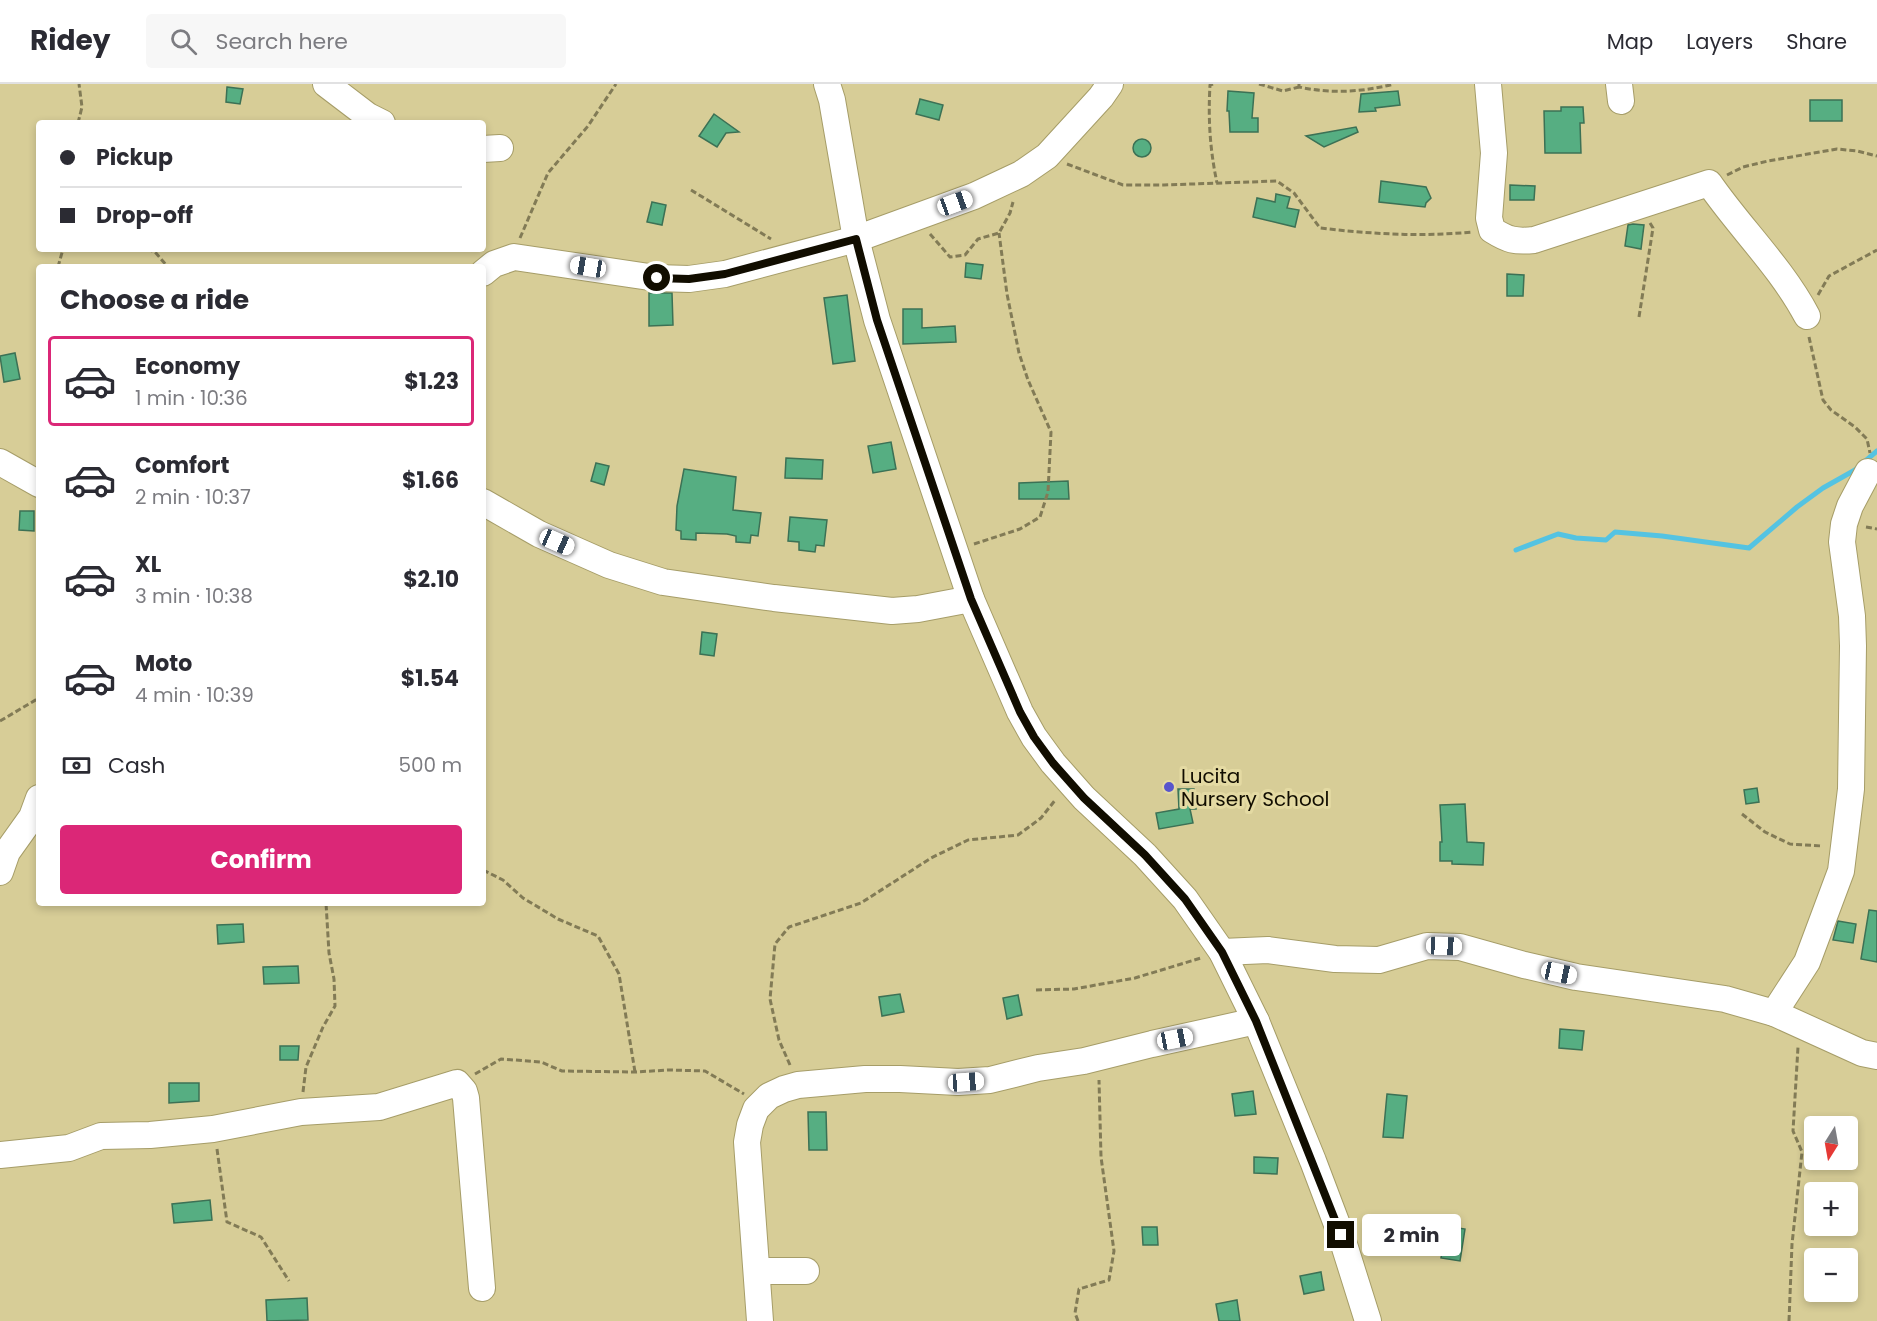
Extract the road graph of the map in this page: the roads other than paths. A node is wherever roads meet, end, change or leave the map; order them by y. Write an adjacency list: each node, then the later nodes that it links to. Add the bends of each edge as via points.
1 (326, 84): 5 (street)
2 (827, 84): 6 (street)
3 (1110, 84): 6 (street, via 1047,156 1021,174 974,196)
4 (1488, 84): 8 (street, via 1494,153 1489,218 1492,230 1506,240 1534,240 1709,183 1795,293)
5 (376, 120)
6 (856, 239): 7 (street, via 725,274 689,279 514,257); 13 (street, via 877,320)
7 (486, 271)
8 (1807, 316)
9 (0, 462): 11 (street)
10 (1868, 472): 17 (street, via 1850,506 1842,542 1853,646 1851,789 1841,871 1807,962)
11 (36, 476)
12 (486, 504): 13 (street, via 539,534 609,565 663,582 892,611)
13 (971, 599): 16 (street, via 1034,737 1084,798 1185,899)
14 (36, 806): 15 (street, via 7,852)
15 (0, 872)
16 (1222, 952): 17 (street, via 1268,950 1379,960 1427,946 1460,947 1576,977 1725,999); 18 (street)
17 (1774, 1013): 19 (street, via 1862,1053)
18 (1256, 1021): 21 (street, via 990,1080 865,1079 798,1085 769,1096 756,1109 747,1142); 25 (street, via 1341,1235)
19 (1877, 1056)
20 (0, 1155): 23 (street, via 69,1148 101,1136 213,1129 301,1112 379,1107 457,1083 466,1098)
21 (758, 1271): 22 (street); 24 (street)
22 (806, 1271)
23 (483, 1288)
24 (760, 1321)
25 (1368, 1321)

